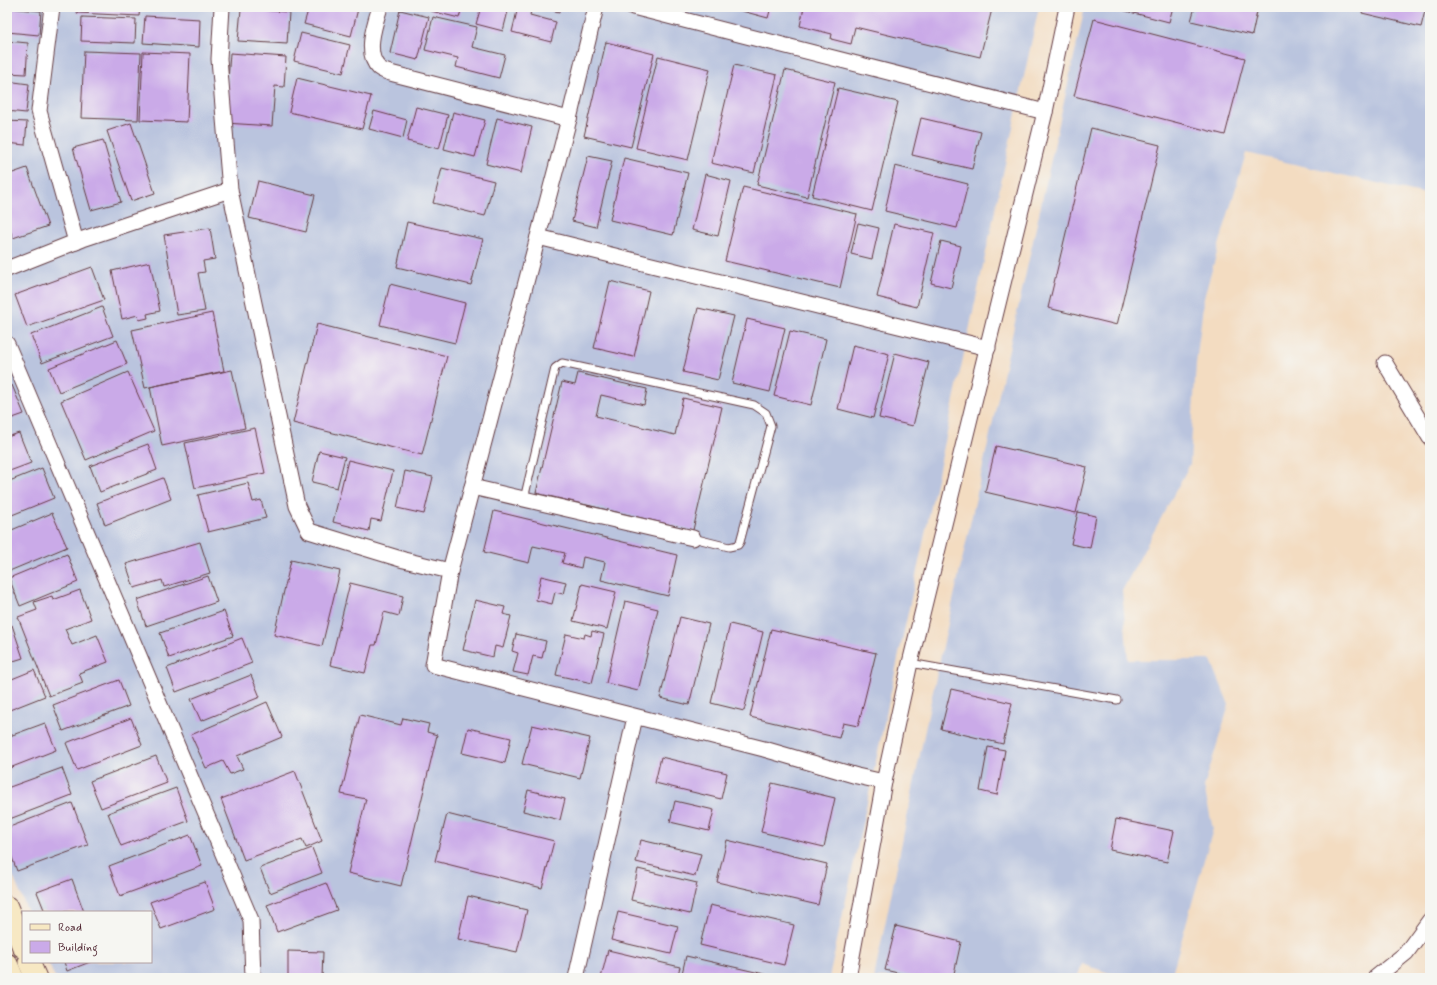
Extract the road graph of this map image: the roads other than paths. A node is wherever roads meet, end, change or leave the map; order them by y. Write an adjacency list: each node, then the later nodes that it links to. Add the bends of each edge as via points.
1 (52, 7): 11 (street, via 39,111)
2 (222, 7): 9 (street, via 219,60)
3 (380, 7): 8 (street, via 372,45 373,59 380,68 394,74)
4 (596, 7): 8 (street)
5 (633, 7): 7 (street)
6 (1067, 7): 7 (street)
7 (1045, 112): 14 (street)
8 (569, 119): 10 (street)
9 (230, 190): 11 (street); 20 (street, via 297,506 309,532)
10 (538, 238): 14 (street); 17 (street)
11 (76, 242): 12 (street)
12 (7, 269)
13 (7, 344): 32 (street, via 251,920)
14 (988, 348): 21 (street)
15 (1385, 363): 16 (street)
16 (1430, 438)
17 (472, 487): 18 (street); 20 (street)
18 (524, 499): 19 (street); 19 (lane, via 555,368 562,363 754,405 766,413 771,426 740,542 729,547)
19 (693, 538)
20 (450, 572): 23 (street, via 432,665)
21 (910, 663): 22 (lane); 24 (street)
22 (1117, 700)
23 (635, 716): 24 (street); 33 (street)
24 (884, 782): 34 (street)
25 (7, 907): 27 (street)
26 (1430, 920): 35 (street, via 1406,953)
27 (22, 944)
28 (29, 963): 31 (street)
29 (7, 964): 30 (street)
30 (13, 978)
31 (36, 978)
32 (253, 978)
33 (576, 978)
34 (848, 978)
35 (1375, 978)

